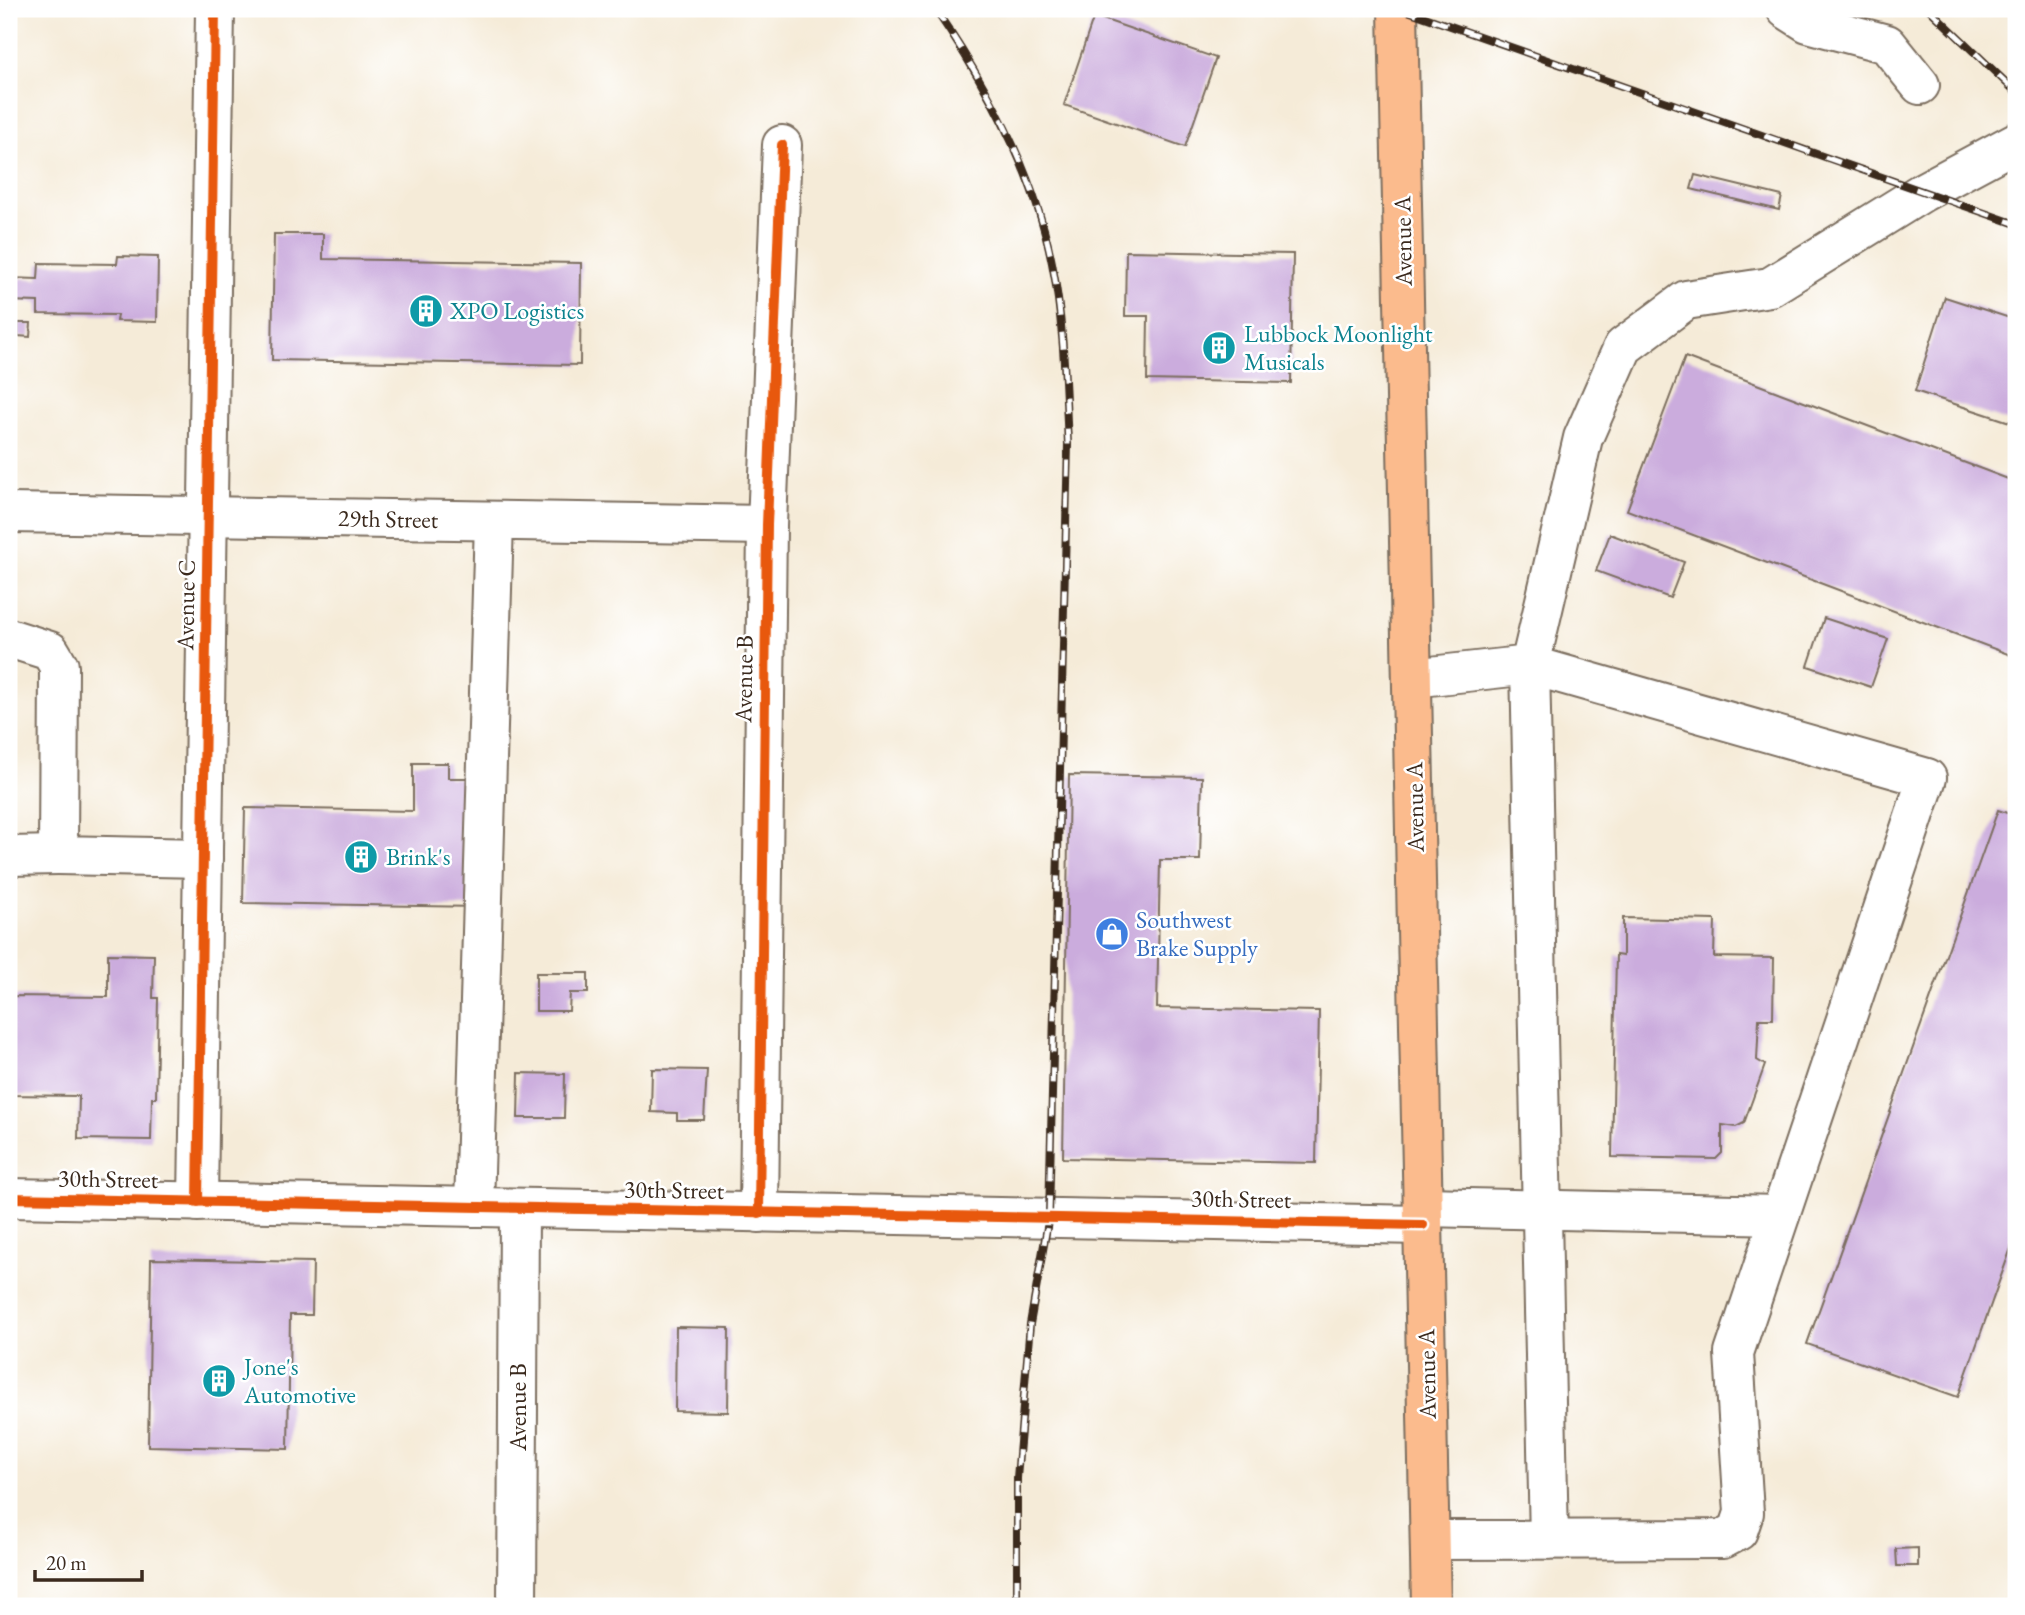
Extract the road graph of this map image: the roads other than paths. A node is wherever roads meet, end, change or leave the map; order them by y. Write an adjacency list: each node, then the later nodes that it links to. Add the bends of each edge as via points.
1 (215, 9): 8 (street, Avenue C)
2 (1398, 9): 13 (main road, Avenue A)
3 (1786, 9): 4 (street, via 1808,23 1887,44)
4 (1920, 85)
5 (2016, 142): 12 (street, via 1923,192 1770,287 1686,300 1623,347 1584,438)
6 (782, 145): 10 (street, Avenue B)
7 (9, 513): 8 (street, 29th Street)
8 (208, 516): 9 (street, 29th Street); 16 (street, Avenue C)
9 (494, 521): 10 (street, 29th Street); 19 (street)
10 (767, 525): 22 (street, Avenue B)
11 (9, 638): 14 (street, via 50,651 59,666)
12 (1530, 665): 13 (street); 21 (street); 23 (street, via 1927,778)
13 (1412, 678): 24 (main road, Avenue A)
14 (58, 855): 15 (street); 16 (street)
15 (9, 856)
16 (203, 858): 18 (street, Avenue C)
17 (9, 1198): 18 (street, 30th Street)
18 (198, 1202): 19 (street, 30th Street)
19 (474, 1207): 20 (street, 30th Street)
20 (519, 1208): 22 (street, 30th Street); 27 (street, Avenue B)
21 (1544, 1210): 23 (street, 30th Street); 24 (street, 30th Street); 26 (street)
22 (759, 1213): 24 (street, 30th Street)
23 (1780, 1214): 26 (street, via 1734,1353 1744,1513 1738,1531 1723,1539)
24 (1423, 1216): 25 (main road, Avenue A)
25 (1430, 1540): 26 (street); 28 (main road, Avenue A)
26 (1549, 1540)
27 (517, 1606)
28 (1431, 1606)

